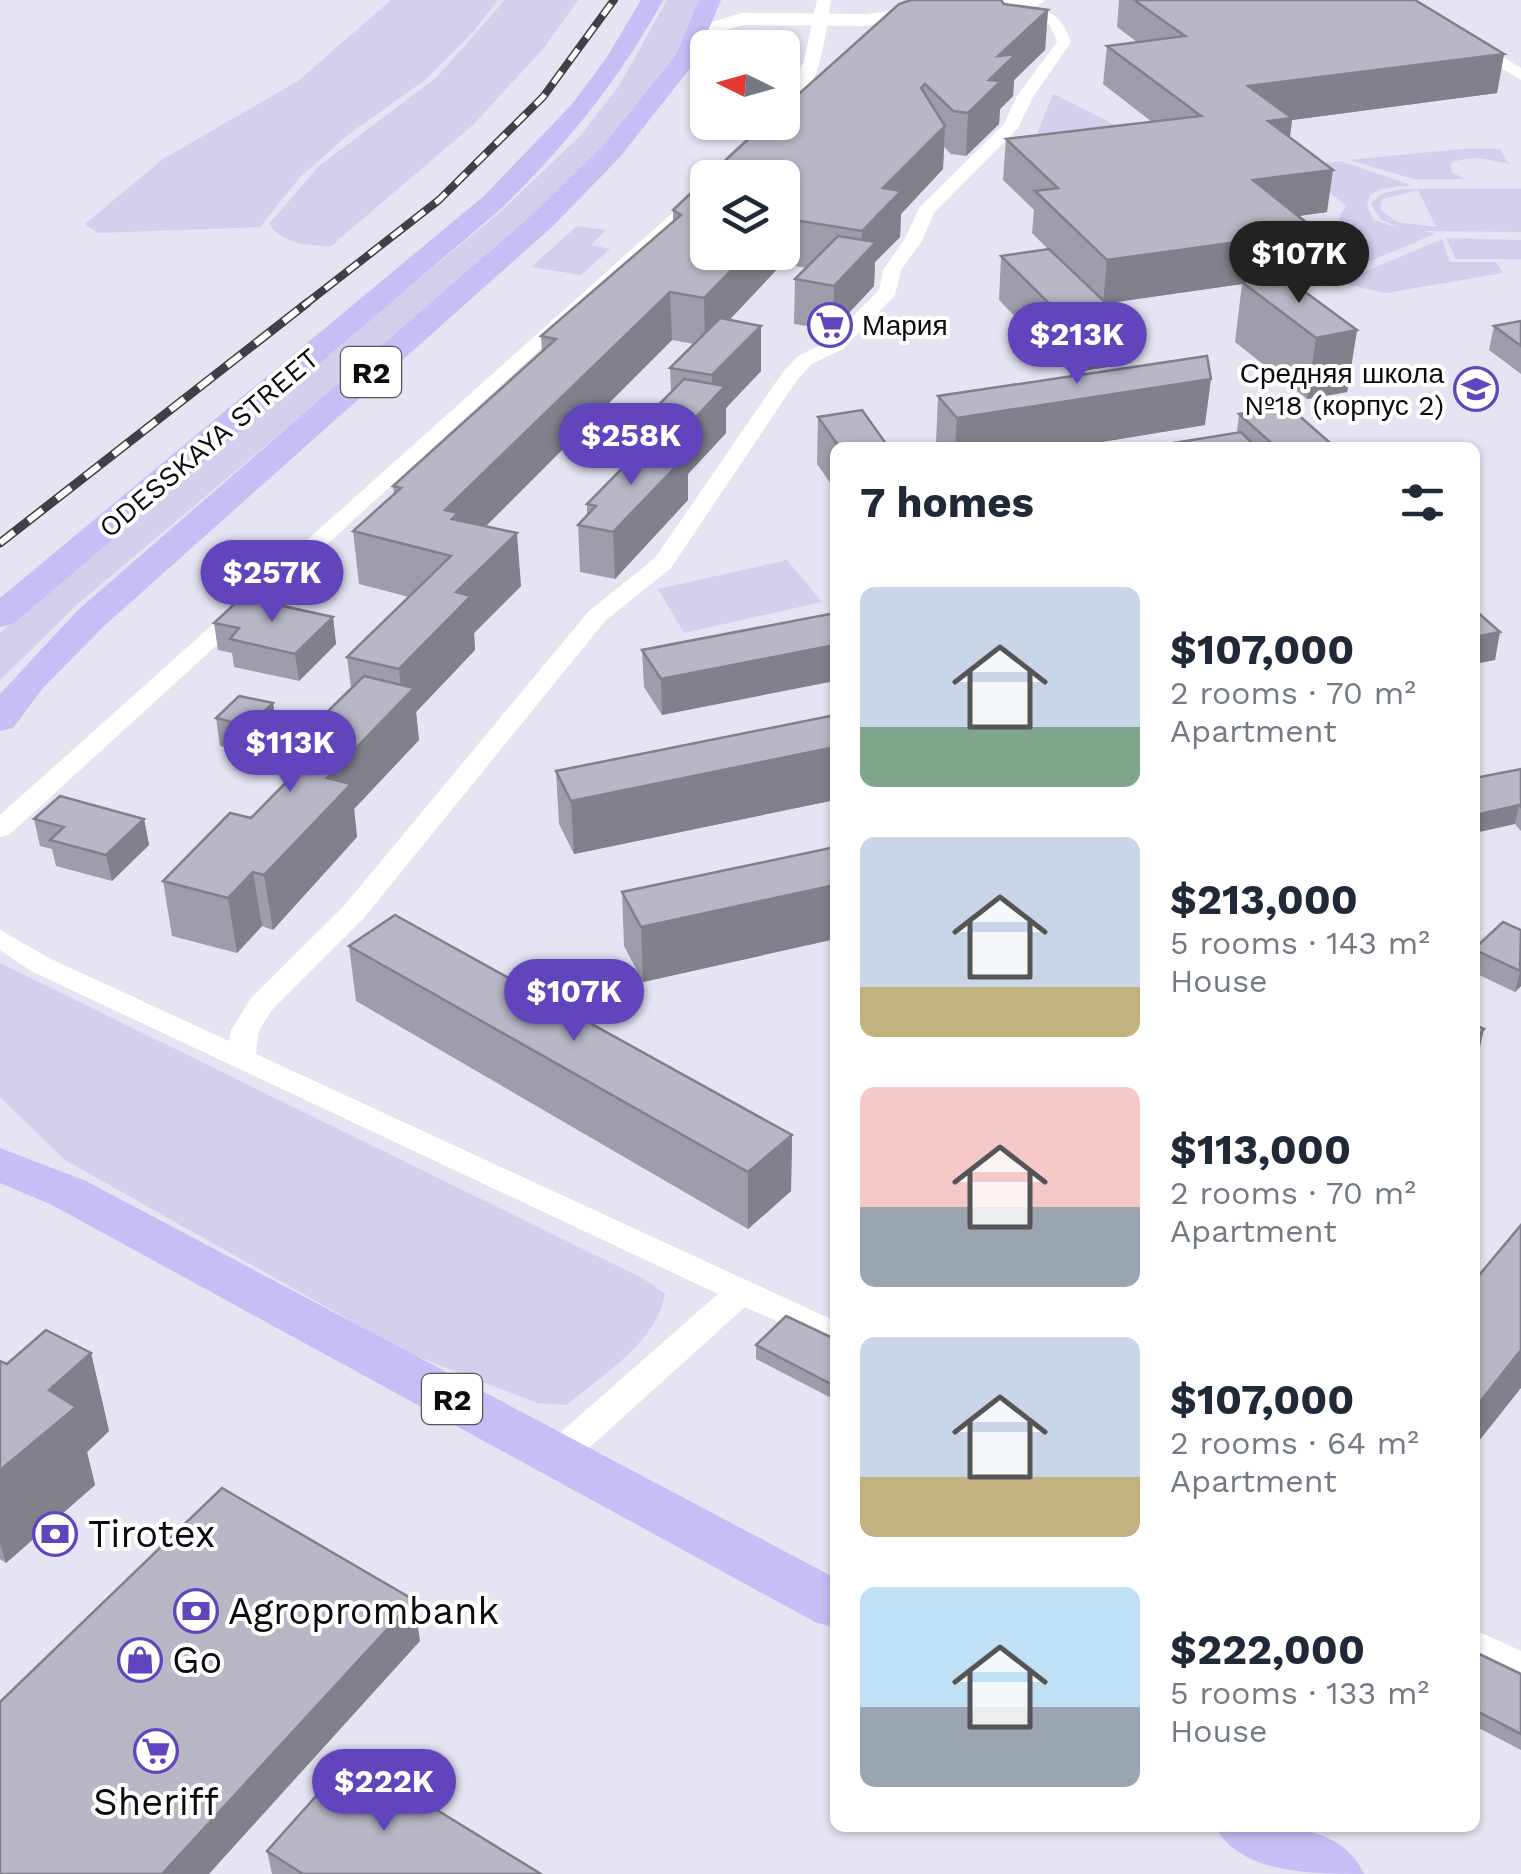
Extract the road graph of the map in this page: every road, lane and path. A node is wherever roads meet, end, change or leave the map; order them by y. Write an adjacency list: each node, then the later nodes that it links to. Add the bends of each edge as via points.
1 (652, 0): 12 (main road, ODESSKAYA STREET / R2, via 610,74 544,154)
2 (710, 0): 8 (main road, ODESSKAYA STREET / R2)
3 (720, 0): 6 (street)
4 (1037, 7): 5 (street, via 865,20); 16 (street, via 1056,23 1064,42 1013,110 1012,125 926,210 888,290 836,345 790,376 663,563 597,616 353,912 260,1004 245,1030)
5 (823, 10): 6 (street); 10 (street)
6 (759, 17): 8 (street, via 718,25)
7 (1453, 33): 9 (street)
8 (687, 57): 13 (main road, ODESSKAYA STREET / R2, via 611,152 544,219 91,618)
9 (1521, 75)
10 (800, 91)
11 (690, 202): 14 (street)
12 (0, 616)
13 (0, 720)
14 (0, 829)
15 (0, 938): 16 (street, via 42,965)
16 (241, 1059): 20 (street)
17 (0, 1132): 19 (main road, R2)
18 (0, 1164): 19 (main road, R2)
19 (69, 1193): 22 (main road, R2)
20 (743, 1290): 21 (street); 22 (street)
21 (830, 1332)
22 (557, 1456): 23 (main road, R2)
23 (830, 1602)
24 (1480, 1648): 25 (street)
25 (1521, 1668)
26 (1254, 1832): 27 (main road)
27 (1333, 1874)

